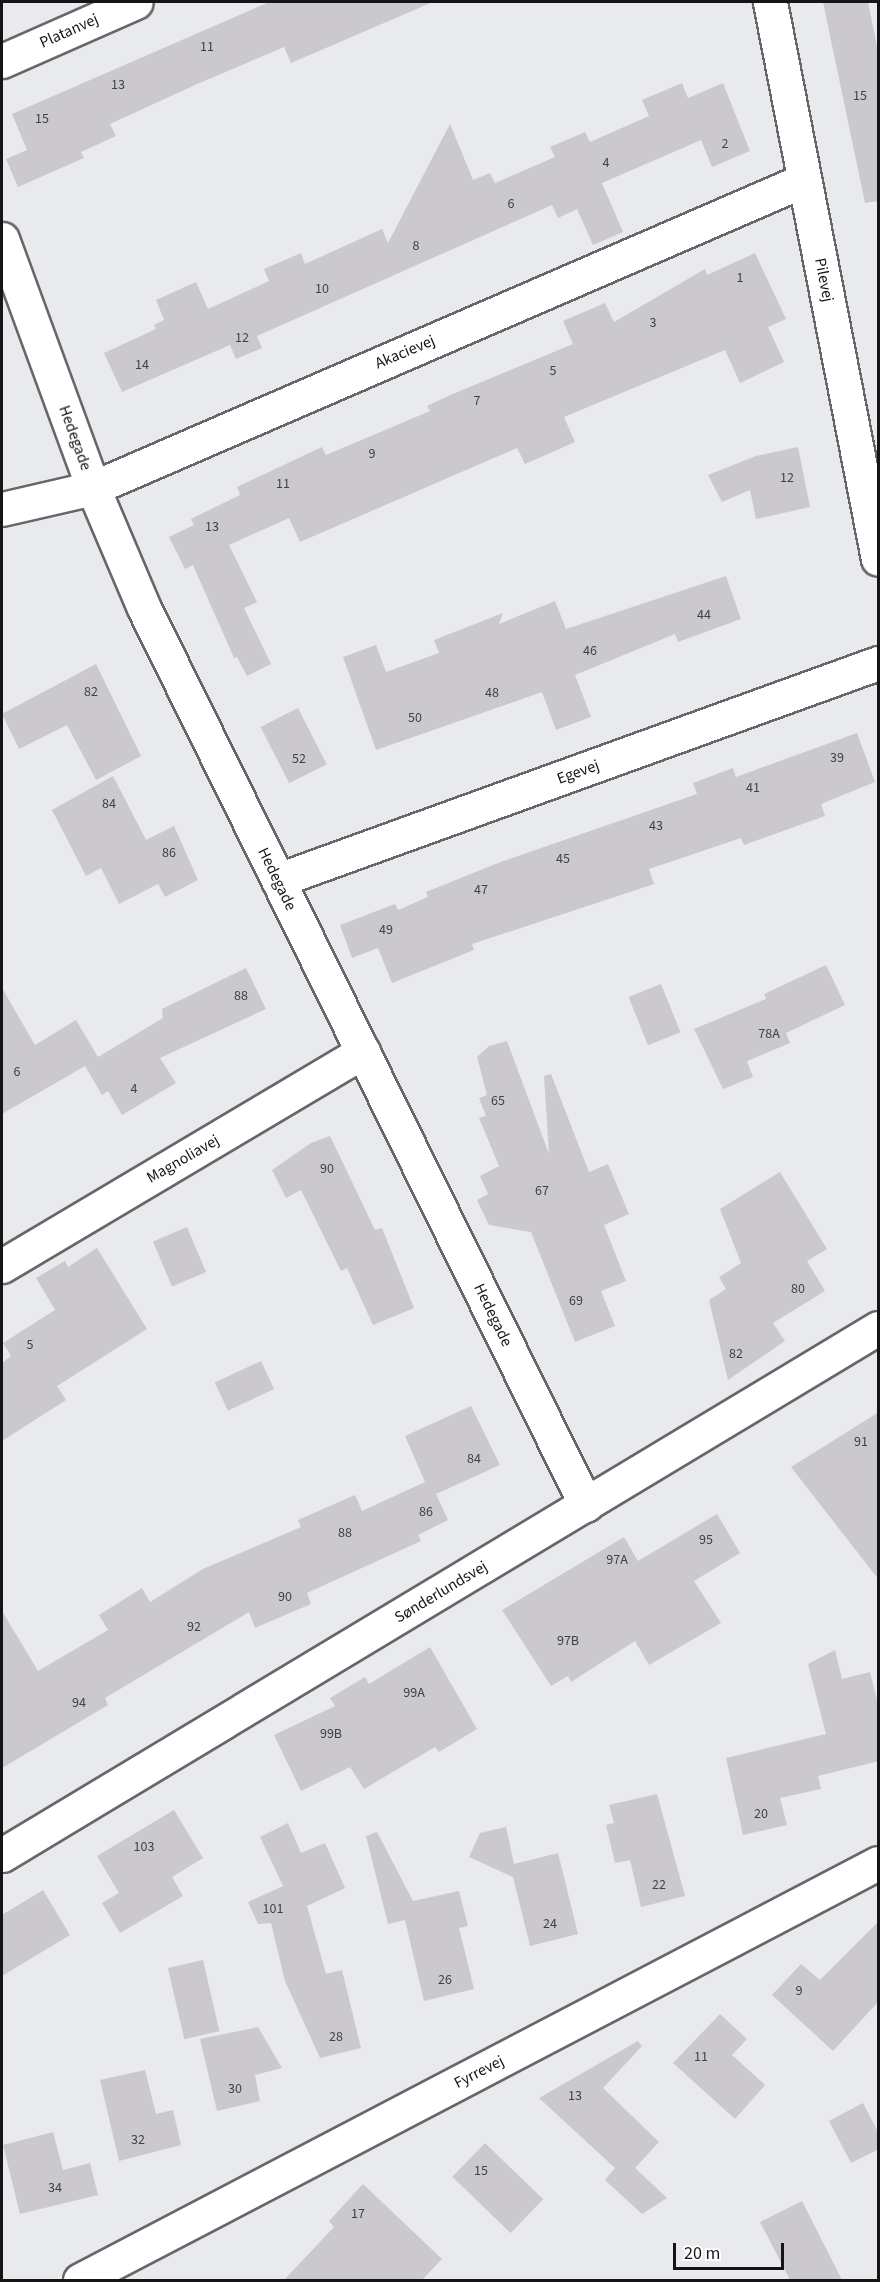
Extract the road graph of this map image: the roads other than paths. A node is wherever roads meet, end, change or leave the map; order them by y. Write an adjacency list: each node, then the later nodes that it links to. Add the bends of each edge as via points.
1 (136, 2): 3 (street, Platanvej)
2 (770, 2): 4 (street, Pilevej)
3 (2, 61)
4 (804, 180): 6 (street, Akacievej); 8 (street, Pilevej)
5 (2, 239): 6 (street, Hedegade)
6 (93, 488): 7 (street, Akacievej); 10 (street, Hedegade, via 144,608)
7 (2, 509)
8 (879, 559)
9 (879, 663): 10 (street, Egevej)
10 (278, 880): 11 (street, Hedegade)
11 (363, 1052): 12 (street, Magnoliavej); 14 (street, Hedegade)
12 (2, 1266)
13 (879, 1328): 14 (street, Sønderlundsvej)
14 (586, 1506): 15 (street, Sønderlundsvej)
15 (2, 1855)
16 (879, 1863): 17 (street, Fyrrevej)
17 (80, 2280)

